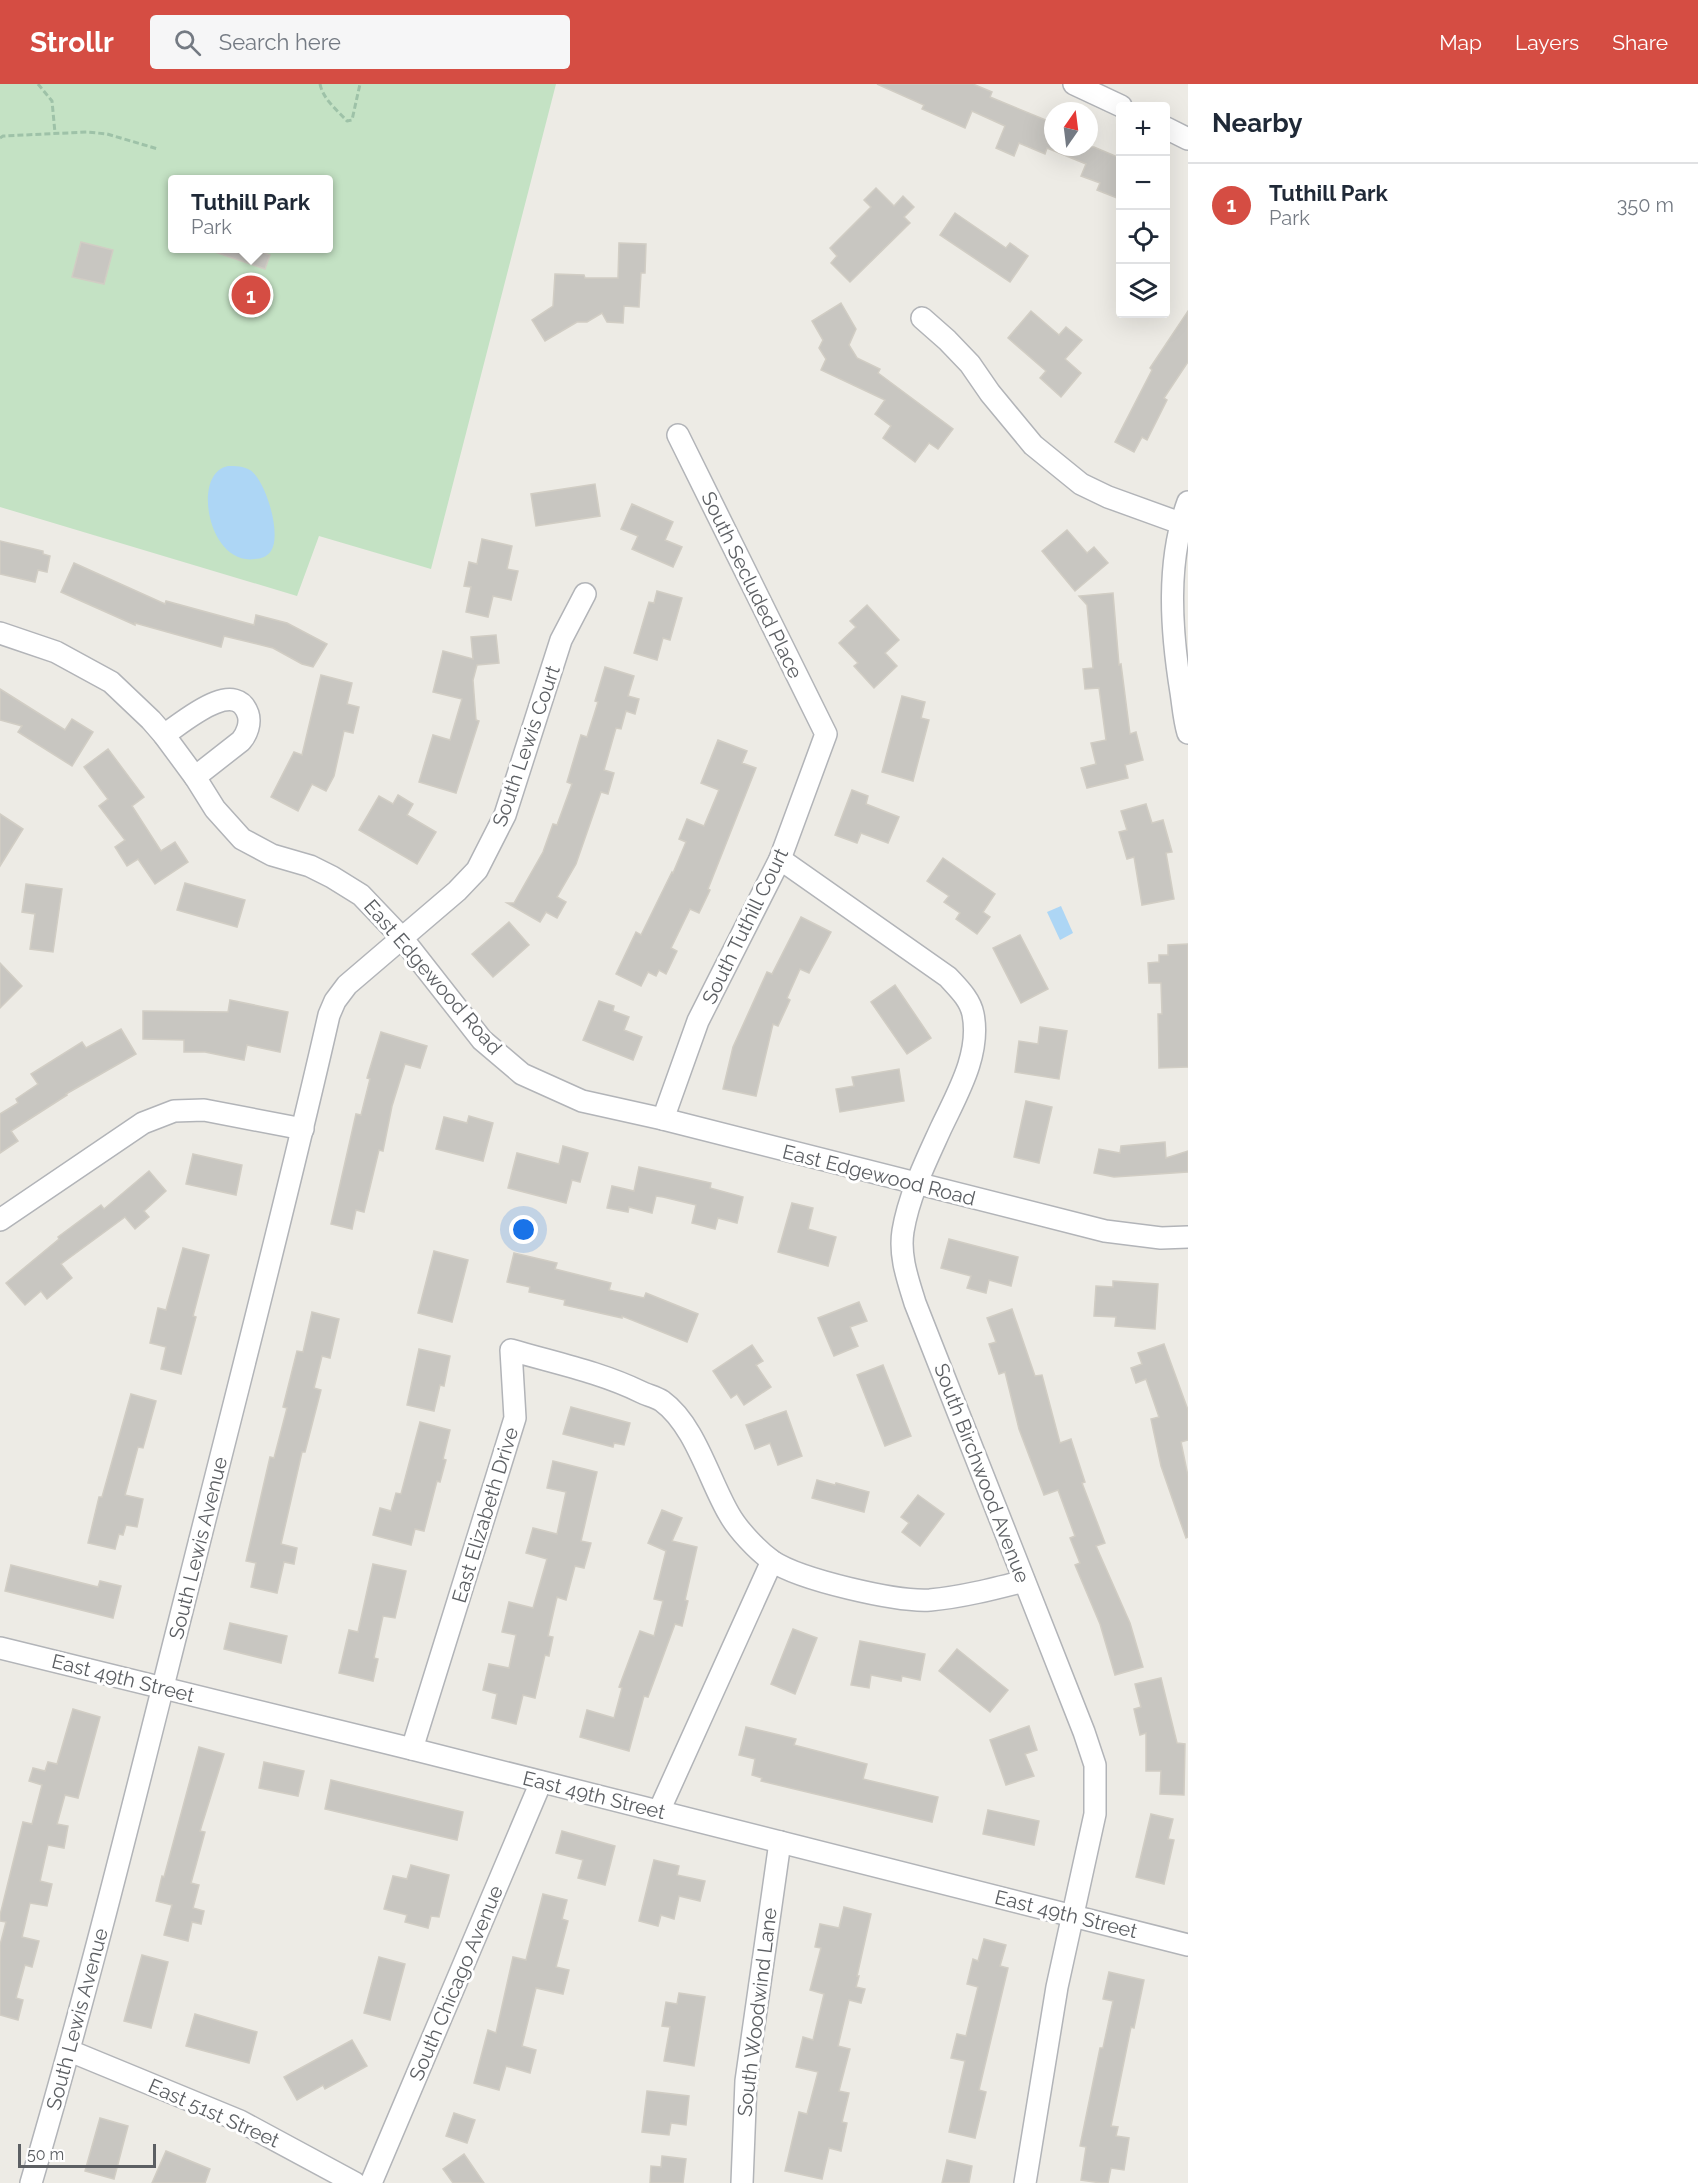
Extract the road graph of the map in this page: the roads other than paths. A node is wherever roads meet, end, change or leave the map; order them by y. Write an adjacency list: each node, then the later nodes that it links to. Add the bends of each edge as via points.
1 (1074, 84): 2 (street)
2 (1116, 104)
3 (1170, 130): 4 (street)
4 (1188, 139)
5 (922, 318): 8 (street, via 970,364 1033,445 1081,484)
6 (678, 435): 12 (street, South Secluded Place)
7 (1188, 502): 8 (street)
8 (1180, 523): 11 (street, via 1173,580 1174,652)
9 (585, 594): 16 (street, South Lewis Court, via 561,640 505,815 492,842 477,870)
10 (0, 633): 13 (street, East Edgewood Road, via 56,652 111,682)
11 (1188, 733)
12 (826, 734): 15 (street, South Tuthill Court)
13 (164, 735): 14 (street, East Edgewood Road); 14 (street, via 220,700 232,700 247,712 246,735)
14 (195, 777): 16 (street, East Edgewood Road, via 215,809 242,839 272,855 332,877 361,895)
15 (780, 859): 17 (street, South Tuthill Court, via 698,1021); 19 (street, South Birchwood Avenue, via 948,977 964,994 973,1014 973,1046 964,1077)
16 (402, 938): 17 (street, East Edgewood Road, via 482,1040 522,1074 582,1101); 18 (street, South Lewis Avenue, via 347,985 335,1001)
17 (663, 1119): 19 (street, East Edgewood Road)
18 (303, 1129): 20 (street, via 204,1110 174,1111 143,1123); 25 (street, South Lewis Avenue)
19 (917, 1185): 21 (street, East Edgewood Road, via 1105,1231); 23 (street, South Birchwood Avenue, via 903,1233 907,1278)
20 (0, 1220)
21 (1188, 1237)
22 (772, 1561): 23 (street, East Elizabeth Drive, via 806,1576 847,1587 927,1600); 26 (street, East Elizabeth Drive, via 730,1516 697,1447 662,1401 616,1380 511,1350 515,1418); 28 (street)
23 (1024, 1581): 30 (street, South Birchwood Avenue, via 1095,1765 1095,1814)
24 (0, 1647): 25 (street, East 49th Street)
25 (163, 1688): 26 (street, East 49th Street); 32 (street, South Lewis Avenue)
26 (412, 1749): 27 (street, East 49th Street)
27 (541, 1782): 28 (street, East 49th Street); 35 (street, South Chicago Avenue)
28 (659, 1811): 29 (street, East 49th Street)
29 (780, 1842): 30 (street, East 49th Street); 36 (street, South Woodwind Lane, via 746,2081)
30 (1072, 1915): 31 (street, East 49th Street); 37 (street, South Birchwood Avenue)
31 (1188, 1945)
32 (70, 2051): 33 (street, South Lewis Avenue); 34 (street, East 51st Street, via 240,2121)
33 (32, 2183)
34 (355, 2183)
35 (370, 2183)
36 (742, 2183)
37 (1025, 2183)

